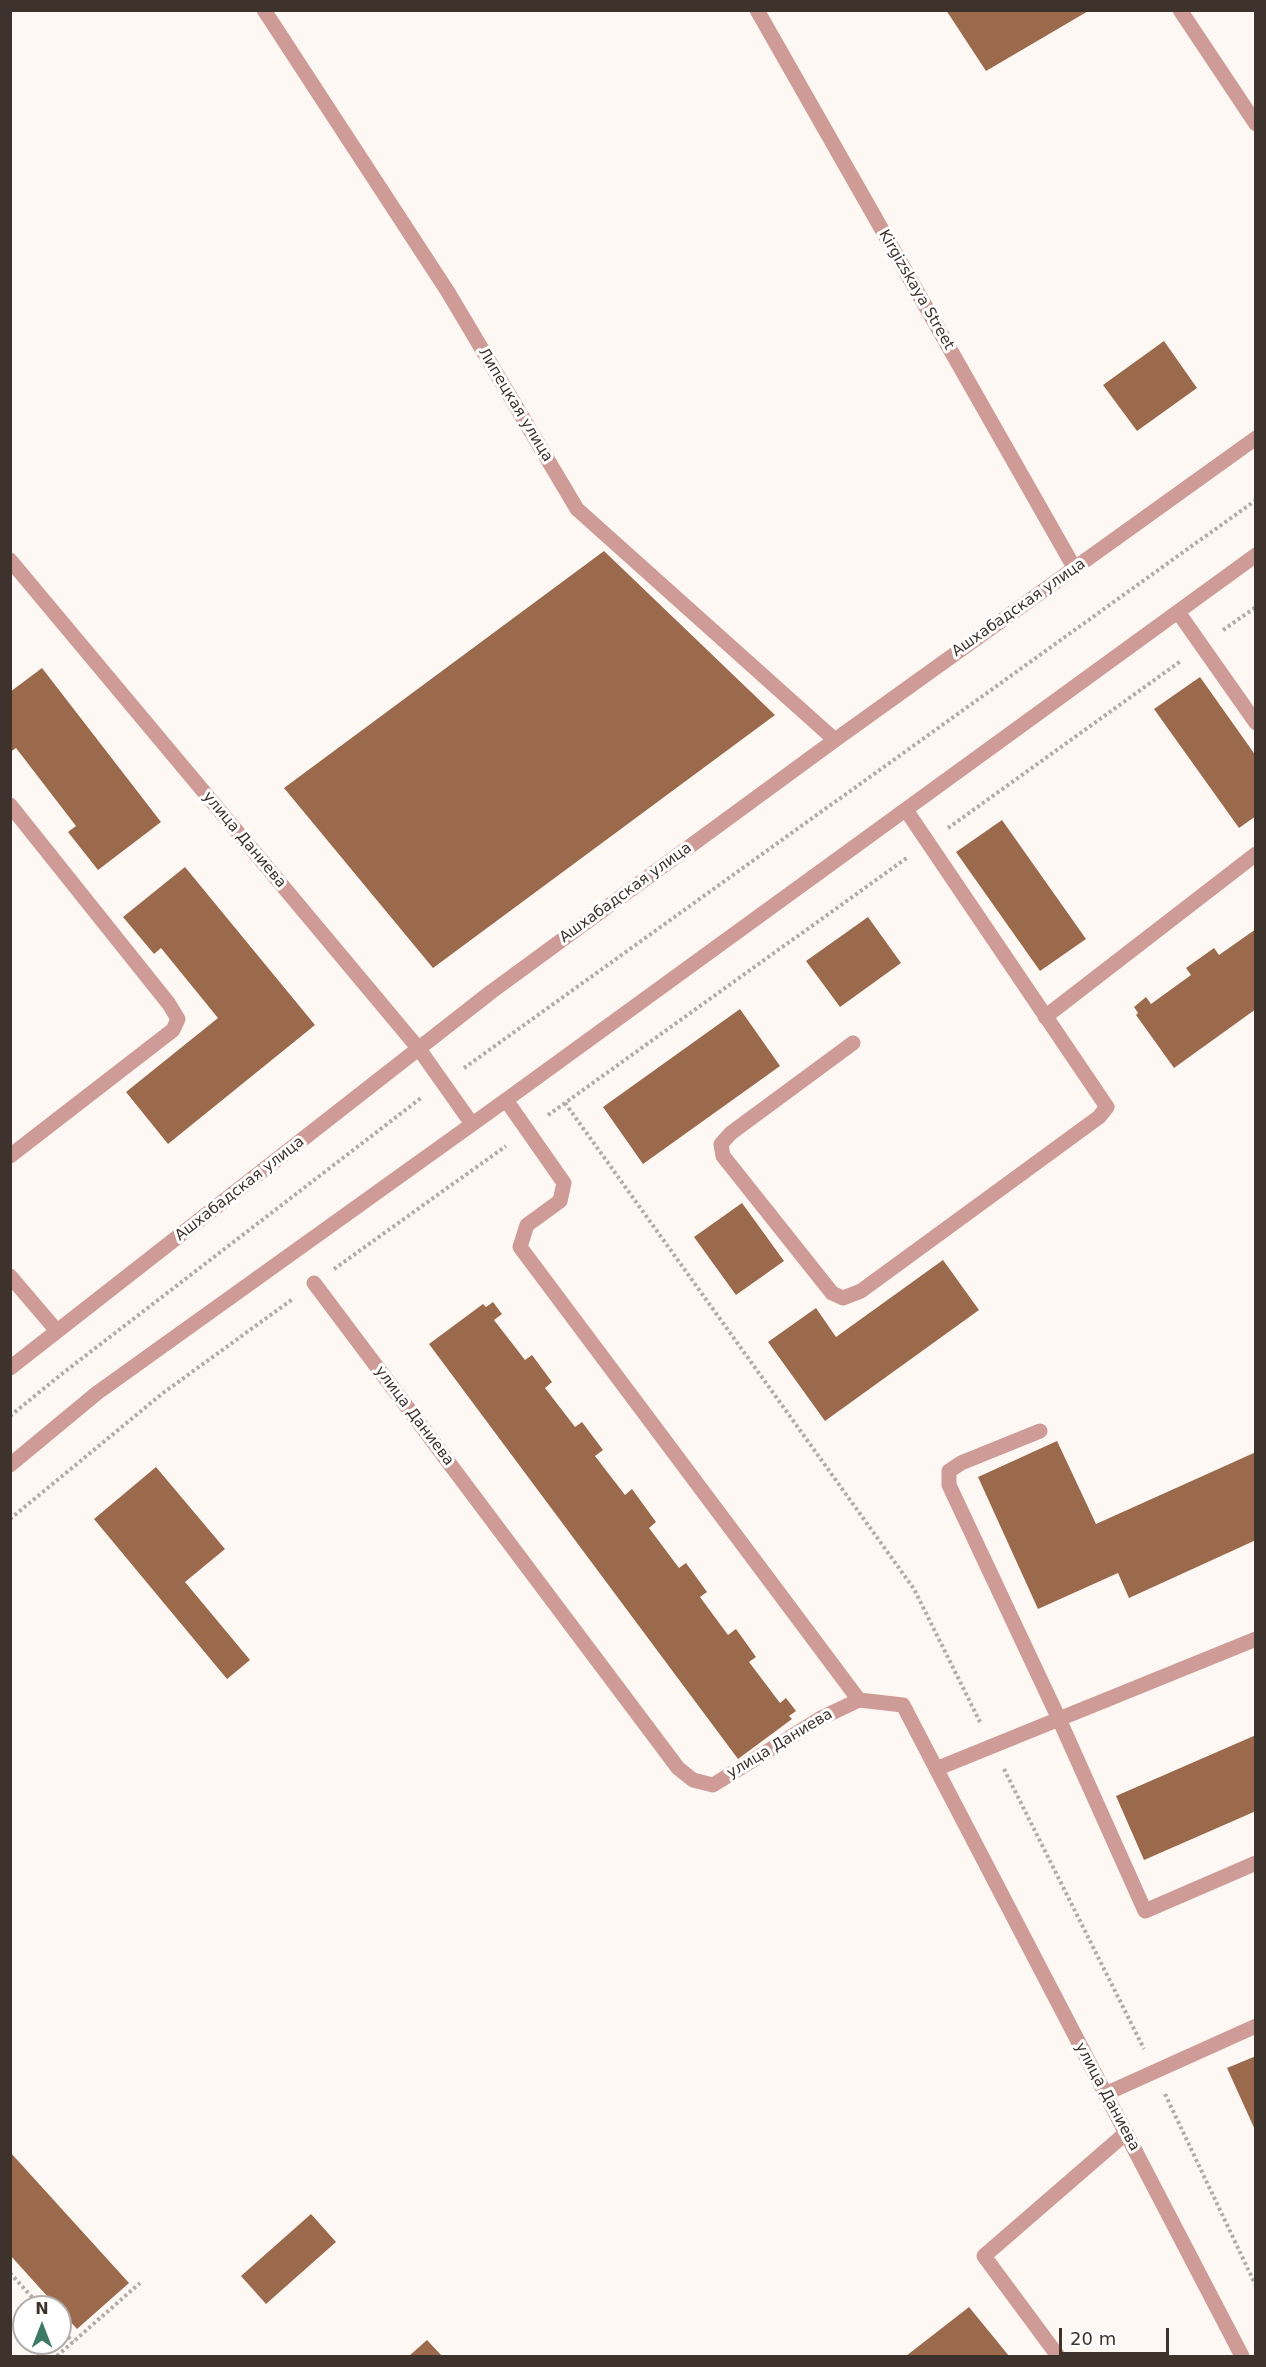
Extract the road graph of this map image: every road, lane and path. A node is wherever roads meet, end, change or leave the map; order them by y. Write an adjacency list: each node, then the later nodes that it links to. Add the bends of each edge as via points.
1 (264, 10): 14 (street, Липецкая улица, via 448,292 577,510)
2 (757, 10): 9 (street, Kirgizskaya Street)
3 (1180, 10): 4 (street)
4 (1256, 124)
5 (1256, 438): 9 (street, Ашхабадская улица)
6 (1256, 500): 22 (path)
7 (1256, 555): 11 (street)
8 (10, 560): 21 (street, улица Даниева)
9 (1075, 569): 14 (street, Ашхабадская улица)
10 (1256, 608): 12 (path)
11 (1178, 612): 12 (street); 16 (street)
12 (1202, 646): 13 (street); 17 (path)
13 (1256, 723)
14 (835, 740): 21 (street, Ашхабадская улица)
15 (10, 805): 27 (street, via 178,1020 173,1030)
16 (906, 810): 17 (street); 23 (street)
17 (928, 842): 19 (street); 24 (path)
18 (1256, 854): 19 (street)
19 (1045, 1017): 20 (street, via 1107,1107 1099,1117 861,1291 843,1298 824,1284 723,1156 721,1144)
20 (853, 1043)
21 (419, 1049): 22 (street, улица Даниева); 30 (street, Ашхабадская улица)
22 (443, 1083): 25 (street, улица Даниева); 32 (path)
23 (506, 1100): 25 (street); 26 (street)
24 (565, 1103): 26 (path); 39 (path, via 914,1588)
25 (472, 1124): 34 (street, via 97,1393)
26 (527, 1130): 29 (path); 37 (street, via 564,1183 560,1202 527,1225 520,1246)
27 (10, 1156)
28 (10, 1276): 30 (street)
29 (314, 1283): 35 (path, via 163,1393); 37 (street, улица Даниева, via 678,1768 693,1780 713,1785 821,1718)
30 (57, 1331): 31 (street, Ашхабадская улица)
31 (10, 1368)
32 (10, 1416)
33 (1040, 1431): 38 (street, via 961,1462 949,1471 949,1485)
34 (10, 1465)
35 (10, 1519)
36 (1256, 1638): 38 (street)
37 (859, 1700): 40 (street, улица Даниева, via 903,1705)
38 (1059, 1719): 39 (street); 41 (street, via 1145,1911)
39 (992, 1746): 40 (street); 43 (path)
40 (936, 1769): 44 (street, улица Даниева)
41 (1256, 1863)
42 (1256, 2026): 43 (street)
43 (1155, 2071): 44 (street); 48 (path)
44 (1105, 2094): 45 (street, улица Даниева)
45 (1126, 2133): 52 (street, via 984,2256); 53 (street, улица Даниева)
46 (10, 2273): 49 (path)
47 (140, 2283): 50 (path)
48 (1256, 2286)
49 (30, 2295)
50 (73, 2342): 51 (path)
51 (57, 2356)
52 (1058, 2356)
53 (1242, 2356)

